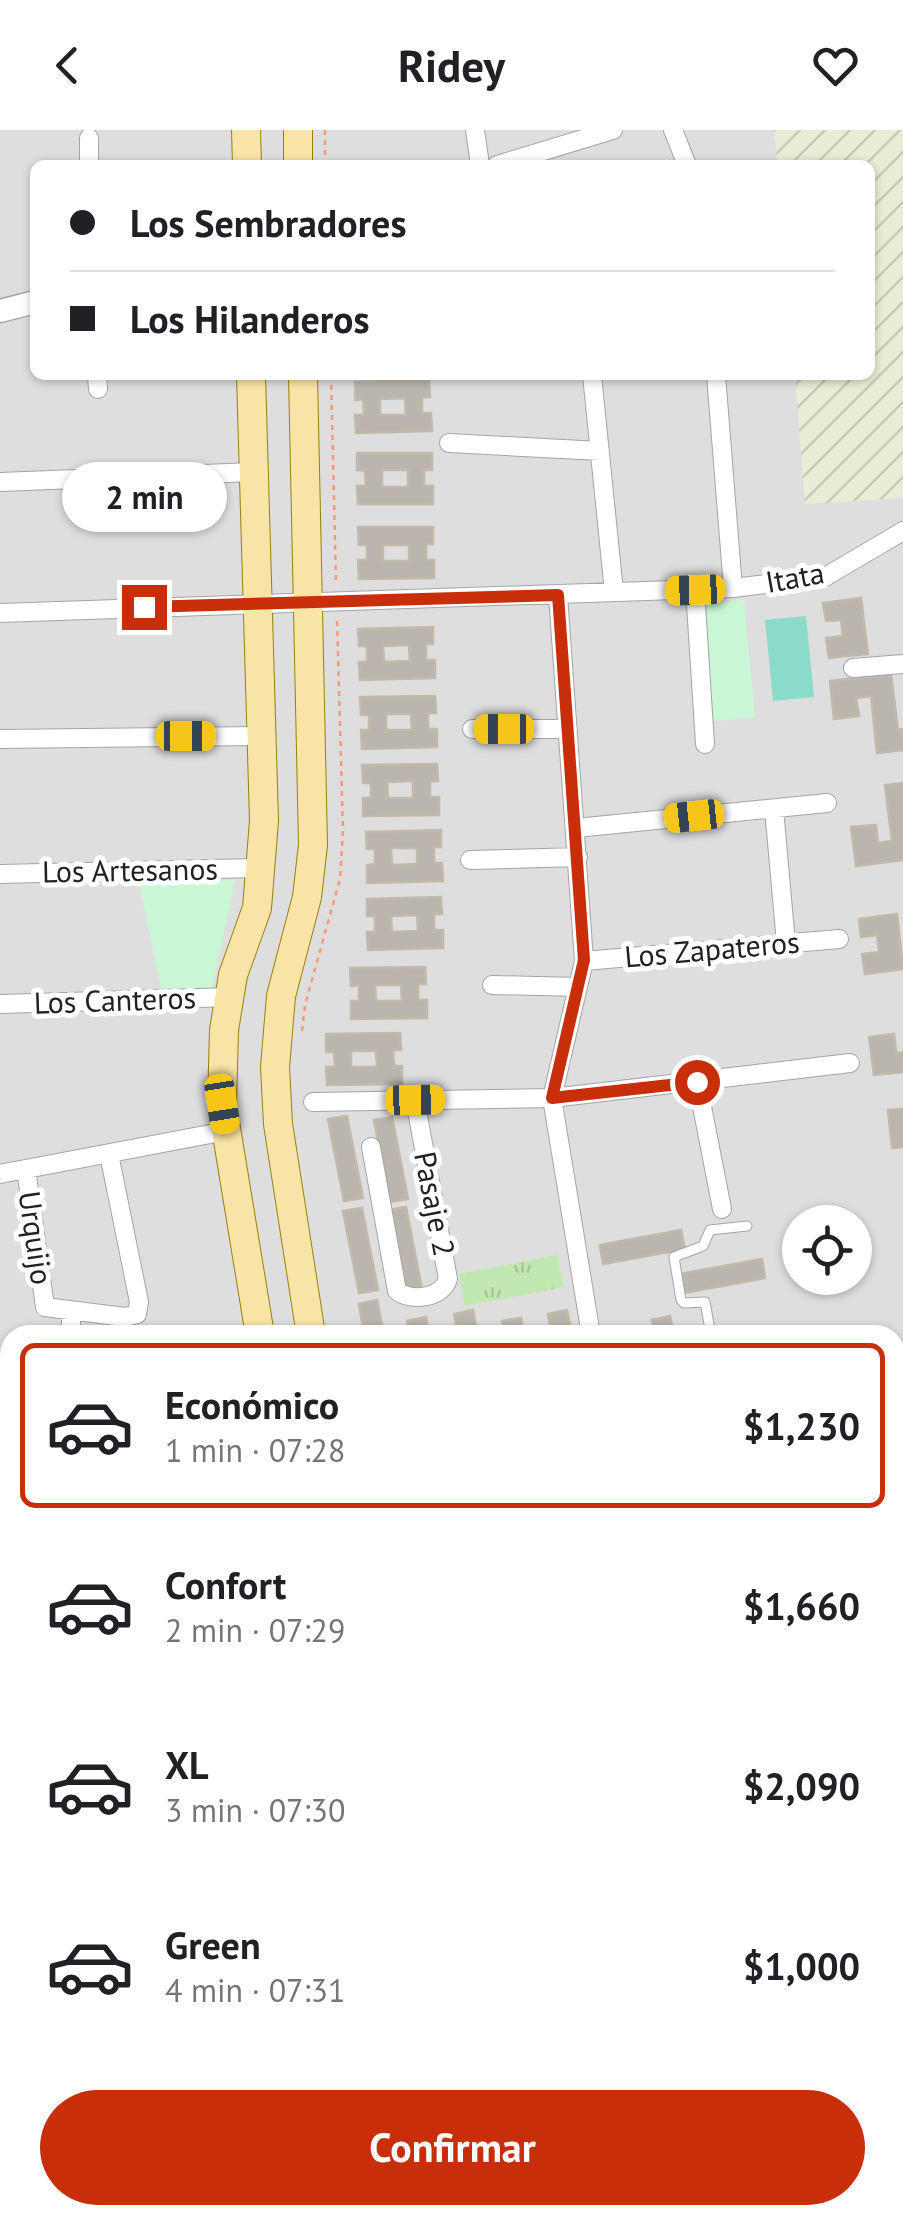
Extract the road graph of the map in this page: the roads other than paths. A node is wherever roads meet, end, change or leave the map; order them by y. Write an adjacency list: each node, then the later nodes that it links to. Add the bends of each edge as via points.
1 (246, 130): 10 (main road)
2 (298, 130): 11 (main road)
3 (475, 130): 12 (street)
4 (613, 130): 6 (street)
5 (672, 130): 13 (street)
6 (593, 133): 8 (street)
7 (89, 138): 9 (street)
8 (556, 157)
9 (89, 160)
10 (247, 160)
11 (298, 160)
12 (479, 160)
13 (686, 160)
14 (30, 303): 15 (street)
15 (0, 312)
16 (252, 380): 22 (main road)
17 (303, 380): 29 (main road)
18 (593, 380): 21 (street)
19 (716, 380): 25 (street)
20 (448, 443): 21 (street)
21 (600, 451): 27 (street)
22 (254, 472): 23 (street); 30 (main road)
23 (0, 482)
24 (903, 530): 25 (street, Itata, via 825,577)
25 (732, 588): 26 (street, Itata)
26 (695, 590): 27 (street, Itata); 38 (street)
27 (614, 592): 28 (street, Itata)
28 (558, 595): 29 (street, Itata); 35 (street)
29 (308, 601): 30 (street, Itata); 68 (main road, via 314,844 281,996 275,1067)
30 (257, 603): 31 (street, Itata); 36 (main road)
31 (0, 614)
32 (903, 664): 33 (street)
33 (853, 668)
34 (472, 729): 35 (street)
35 (568, 729): 41 (street)
36 (260, 736): 37 (street); 44 (main road)
37 (0, 739)
38 (706, 744)
39 (827, 803): 40 (street)
40 (774, 808): 41 (street); 47 (street)
41 (576, 828): 42 (street)
42 (578, 856): 43 (street); 48 (street)
43 (470, 860)
44 (260, 868): 45 (street, Los Artesanos); 51 (main road, via 257,908)
45 (0, 874)
46 (839, 939): 47 (street, Los Zapateros)
47 (786, 944): 48 (street, Los Zapateros)
48 (584, 960): 50 (street)
49 (492, 986): 50 (street)
50 (578, 987): 55 (street)
51 (230, 997): 52 (street, Los Canteros); 58 (main road, via 224,1030)
52 (0, 1004)
53 (850, 1063): 54 (street)
54 (697, 1082): 55 (street); 63 (street)
55 (552, 1098): 56 (street); 69 (street)
56 (415, 1100): 57 (street); 59 (street, Pasaje 2, via 448,1279 436,1294 406,1297 397,1291)
57 (313, 1102)
58 (226, 1132): 60 (street); 67 (main road)
59 (372, 1147)
60 (109, 1154): 61 (street); 65 (street, via 137,1314)
61 (26, 1169): 62 (street); 65 (street, Urquijo, via 45,1308)
62 (0, 1174)
63 (722, 1209)
64 (747, 1226): 70 (lane, via 710,1230 703,1246 674,1258 681,1300 705,1302)
65 (70, 1310): 66 (street, Urquijo)
66 (71, 1325)
67 (258, 1325)
68 (309, 1325)
69 (589, 1325)
70 (708, 1325)

